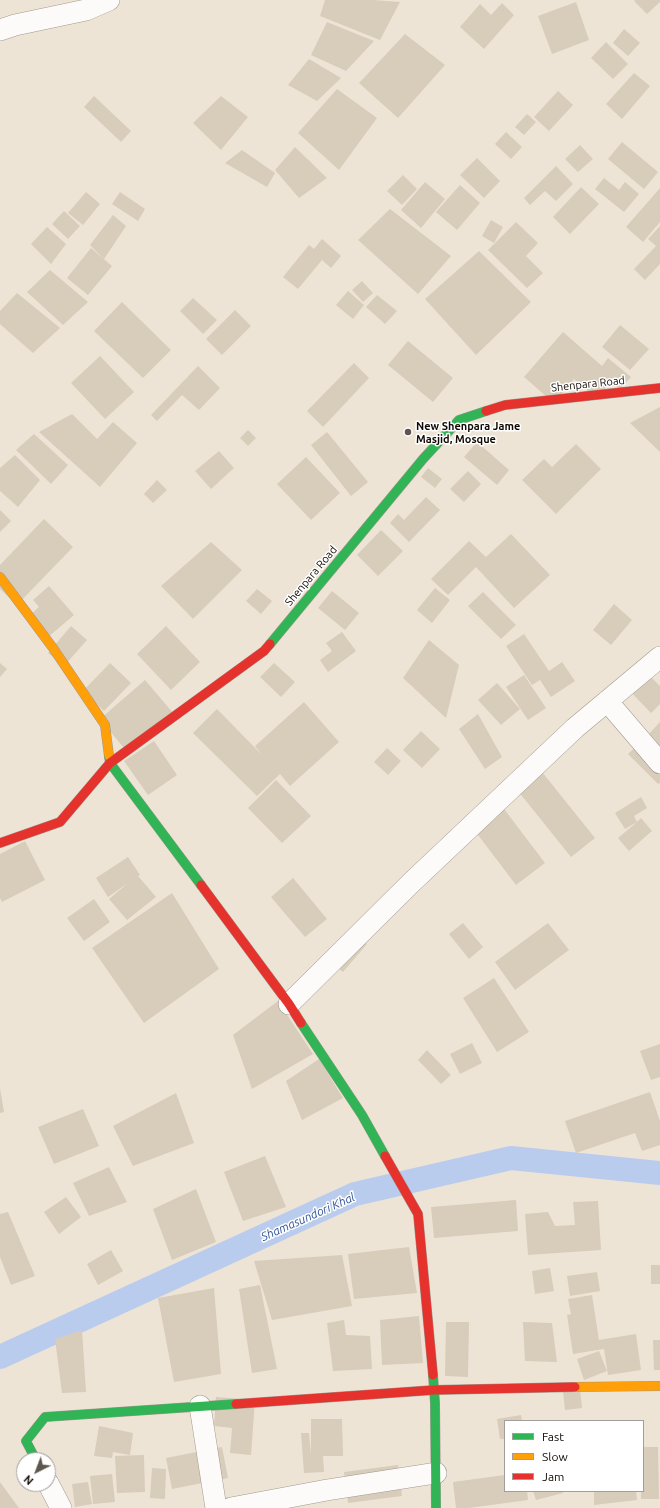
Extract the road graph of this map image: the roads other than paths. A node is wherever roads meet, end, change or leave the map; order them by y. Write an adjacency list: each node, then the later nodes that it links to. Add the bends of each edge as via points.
1 (109, 0): 2 (street, via 86,10)
2 (0, 30)
3 (660, 388): 7 (street, Shenpara Road, via 505,405 460,420 423,459 264,651)
4 (0, 578): 7 (street, via 54,648 105,726)
5 (660, 657): 6 (street)
6 (607, 701): 8 (street); 10 (street, via 412,882)
7 (110, 763): 9 (street, Shenpara Road, via 60,822); 10 (street)
8 (660, 763)
9 (0, 843)
10 (289, 1004): 12 (street, via 362,1115 418,1214)
11 (660, 1386): 12 (street)
12 (434, 1390): 13 (street); 15 (street)
13 (200, 1406): 14 (street, via 45,1417 26,1441); 18 (street)
14 (32, 1452)
15 (436, 1473): 19 (street); 20 (street)
16 (52, 1492): 17 (street)
17 (60, 1508)
18 (216, 1508)
19 (231, 1508)
20 (436, 1508)

